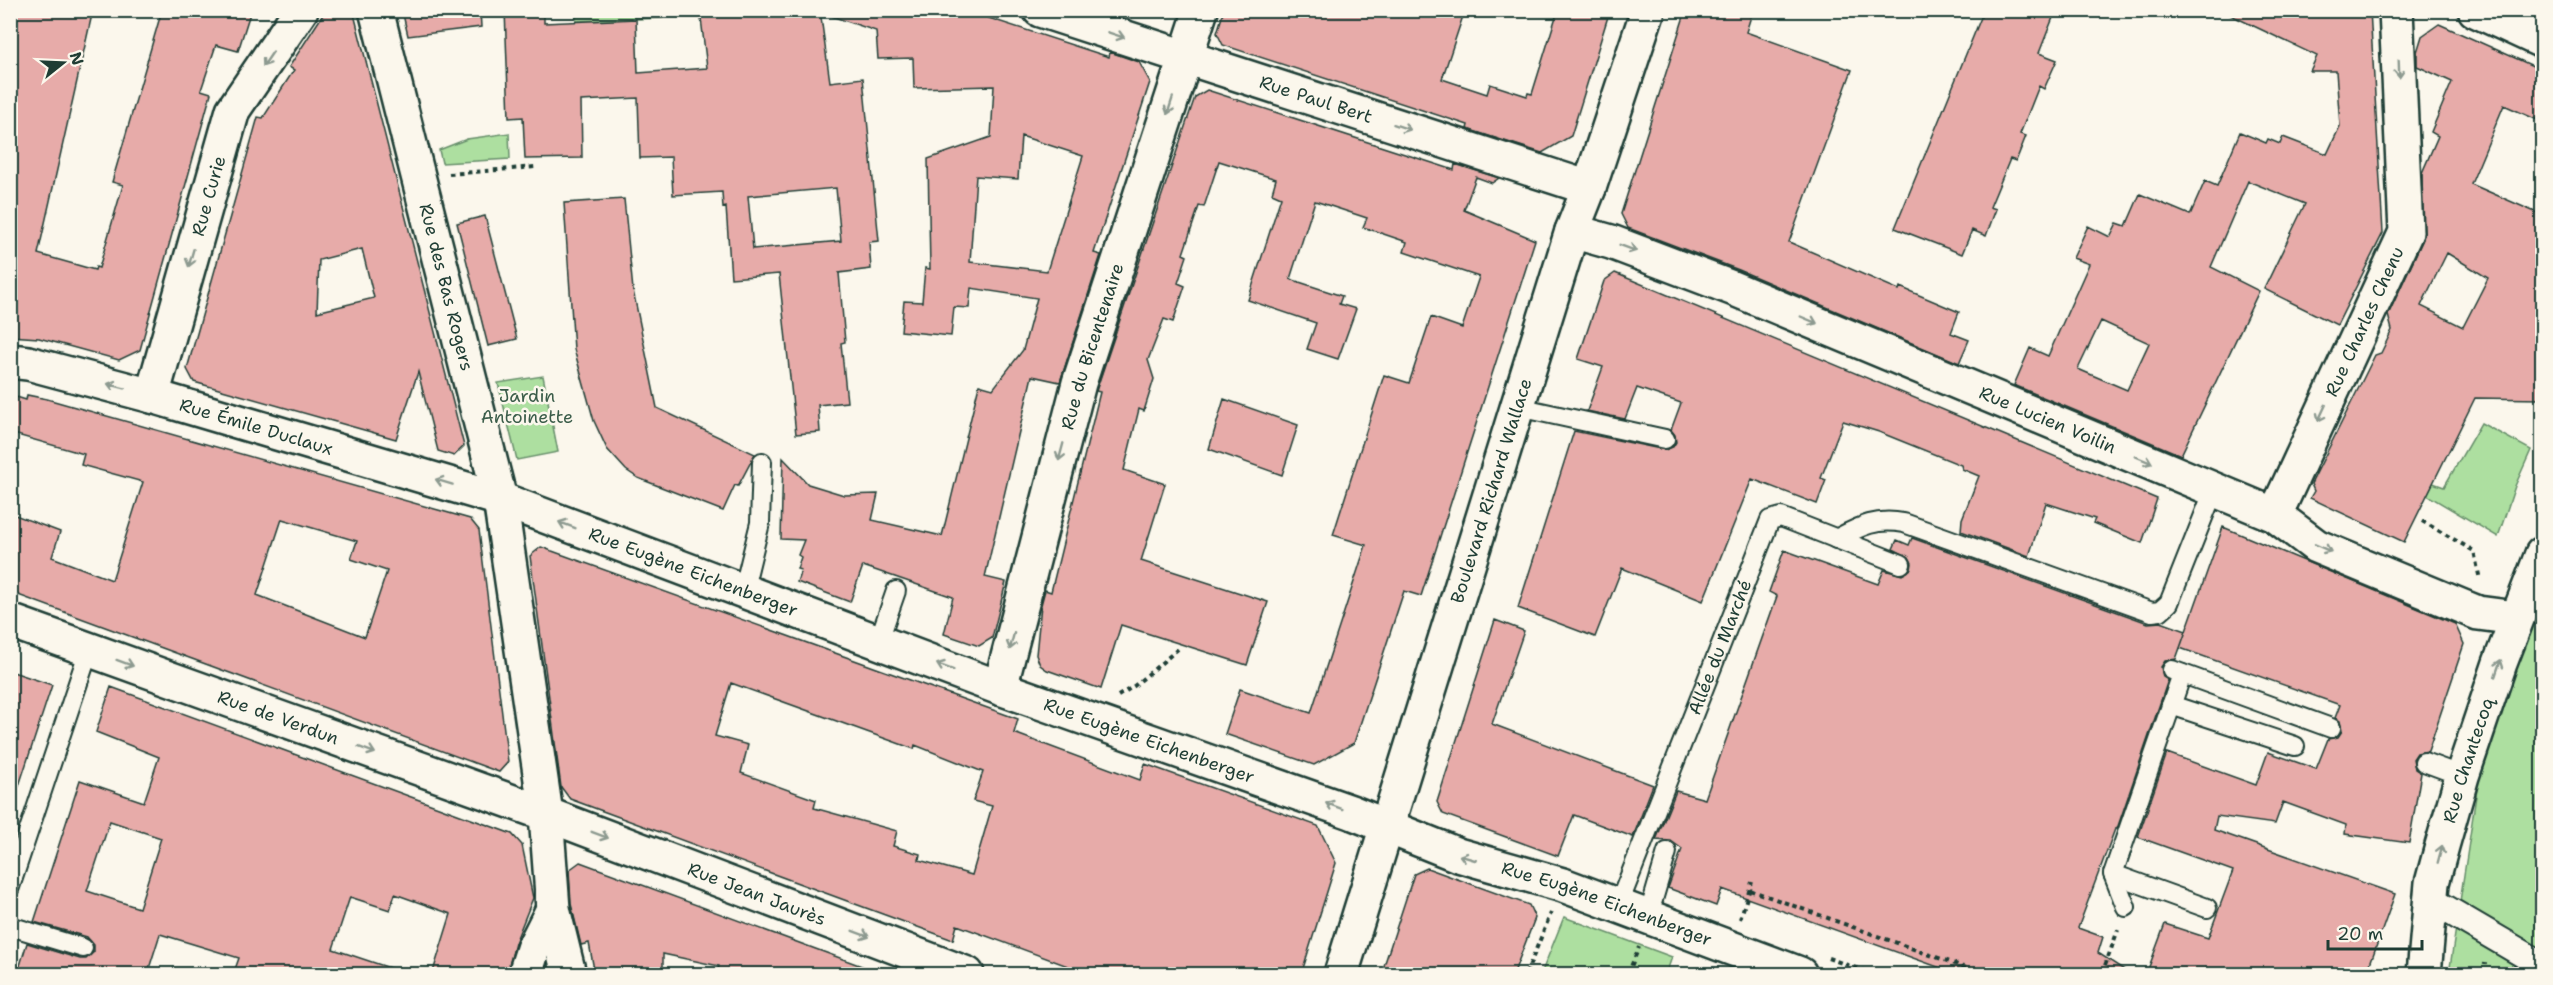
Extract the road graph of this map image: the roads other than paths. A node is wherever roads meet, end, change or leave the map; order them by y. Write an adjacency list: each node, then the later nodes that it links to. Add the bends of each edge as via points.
1 (301, 10): 13 (street, Rue Curie, one-way to 13, via 233,110)
2 (376, 10): 18 (street, Rue des Bas Rogers)
3 (1040, 10): 9 (street, Rue Paul Bert, one-way to 9)
4 (1201, 10): 9 (street, Rue du Bicentenaire)
5 (1648, 10): 10 (street, Boulevard Richard Wallace)
6 (2396, 10): 19 (street, Rue Charles Chenu, one-way to 19, via 2406,232)
7 (2475, 10): 8 (street)
8 (2542, 41)
9 (1185, 58): 10 (street, Rue Paul Bert, one-way to 10); 29 (street, Rue du Bicentenaire, one-way to 29, via 1079,383)
10 (1589, 188): 11 (street, Boulevard Richard Wallace)
11 (1572, 231): 14 (street, Boulevard Richard Wallace); 17 (street, Rue Lucien Voilin, one-way to 17, via 1732,288)
12 (10, 361): 13 (street, Rue Émile Duclaux, one-way to 12)
13 (152, 396): 18 (street, Rue Émile Duclaux, one-way to 13)
14 (1518, 407): 15 (lane); 36 (street, Boulevard Richard Wallace)
15 (1665, 438)
16 (762, 462): 24 (lane, via 760,523)
17 (2214, 490): 19 (street, Rue Lucien Voilin); 20 (lane, via 2169,603 2160,611 2152,612 1904,523 1868,523)
18 (500, 499): 24 (street, Rue Eugène Eichenberger, one-way to 18); 35 (street, Rue des Bas Rogers)
19 (2275, 515): 25 (street, Rue Lucien Voilin, one-way to 25, via 2316,546 2478,613)
20 (1836, 539): 22 (lane, Allée du Marché); 44 (lane, Allée du Marché, via 1781,518 1770,520)
21 (2542, 554): 25 (street, Rue Chantecoq)
22 (1901, 564)
23 (896, 591): 27 (lane)
24 (743, 592): 27 (street, Rue Eugène Eichenberger)
25 (2516, 618): 34 (street, Rue Chantecoq, one-way to 25)
26 (10, 621): 28 (street, Rue de Verdun)
27 (878, 643): 29 (street, Rue Eugène Eichenberger, one-way to 27)
28 (89, 650): 35 (street, Rue de Verdun, one-way to 35); 39 (lane)
29 (999, 688): 36 (street, Rue Eugène Eichenberger, one-way to 29)
30 (2171, 705): 31 (lane, via 2177,672); 32 (lane); 38 (lane)
31 (2331, 728)
32 (2295, 746)
33 (2424, 762): 34 (lane)
34 (2462, 776): 40 (street, Rue Chantecoq, one-way to 34, via 2432,883)
35 (546, 814): 43 (street, Rue des Bas Rogers); 50 (street, Rue Jean Jaurès, one-way to 50)
36 (1388, 826): 44 (street, Rue Eugène Eichenberger, one-way to 36, via 1563,885 1458,855); 51 (street, Boulevard Richard Wallace)
37 (1667, 852): 44 (lane)
38 (2113, 874): 41 (lane); 42 (lane)
39 (10, 887)
40 (2431, 900): 47 (street); 53 (street, Rue Chantecoq)
41 (2126, 907)
42 (2207, 908)
43 (553, 909): 48 (street); 49 (street, Rue des Bas Rogers)
44 (1633, 911): 52 (street, Rue Eugène Eichenberger)
45 (10, 926): 46 (lane)
46 (83, 948)
47 (2542, 965)
48 (525, 975)
49 (569, 975)
50 (967, 975)
51 (1341, 975)
52 (1800, 975)
53 (2424, 975)

